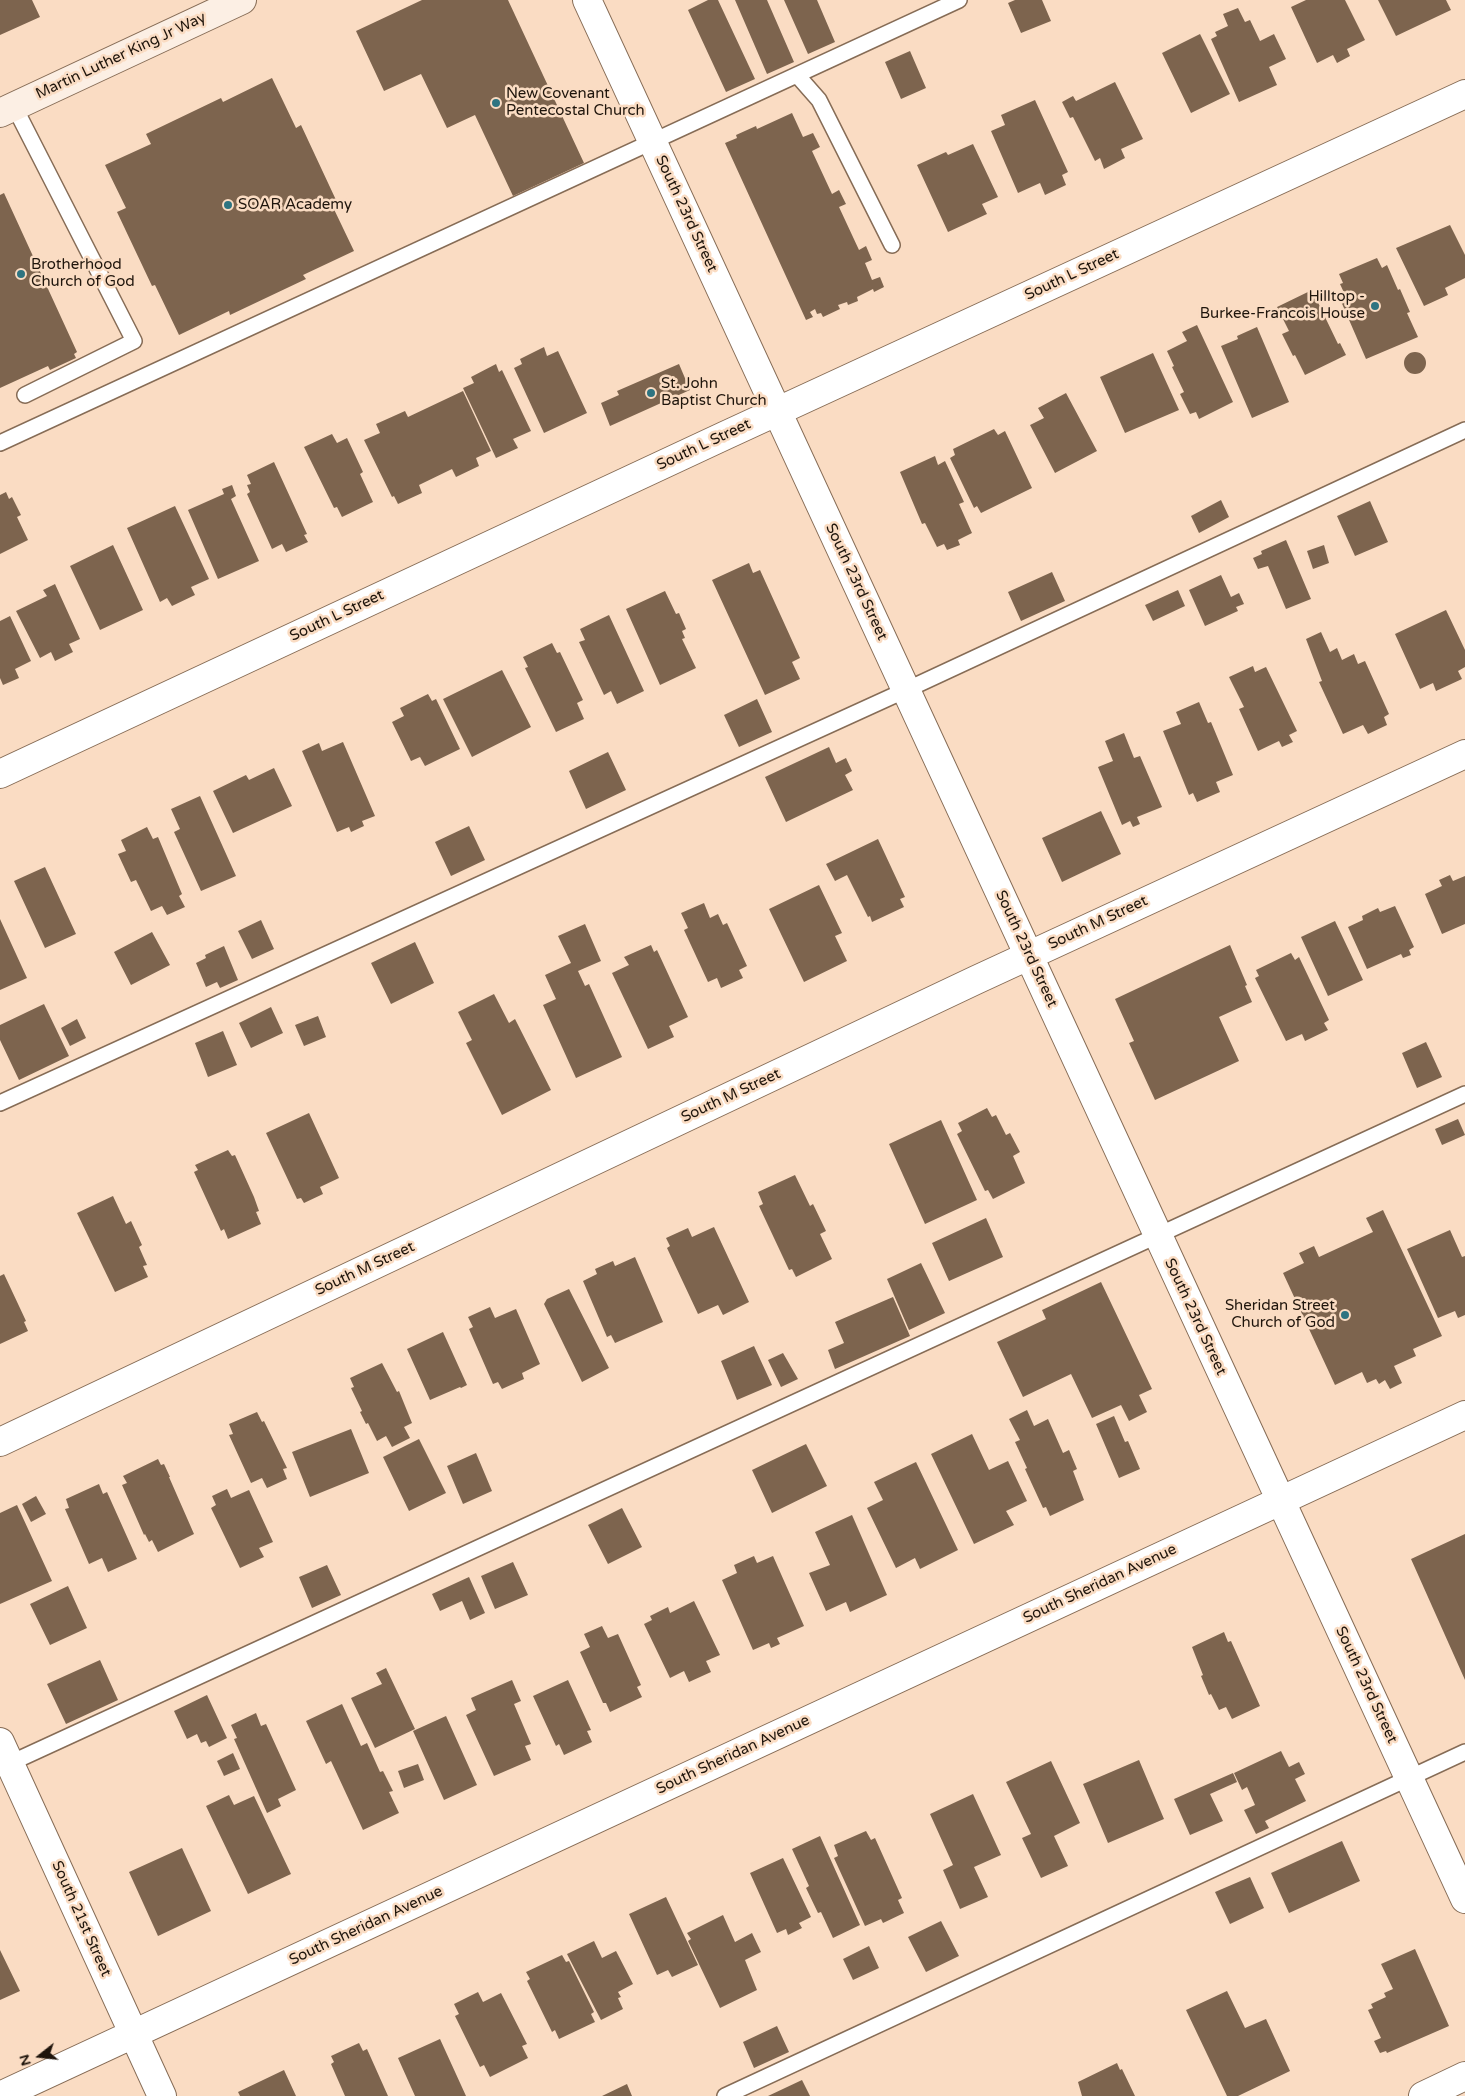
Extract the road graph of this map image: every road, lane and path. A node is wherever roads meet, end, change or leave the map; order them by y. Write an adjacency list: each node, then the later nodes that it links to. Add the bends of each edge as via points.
1 (242, 0): 6 (street, Martin Luther King Jr Way)
2 (587, 0): 7 (street, South 23rd Street)
3 (959, 0): 4 (lane)
4 (797, 75): 7 (lane); 8 (lane, via 819,100)
5 (1465, 94): 10 (street, South L Street)
6 (7, 110): 9 (lane, via 134,341)
7 (652, 142): 10 (street, South 23rd Street); 12 (lane)
8 (892, 245)
9 (25, 395)
10 (777, 412): 13 (street, South 23rd Street); 15 (street, South L Street)
11 (1465, 430): 13 (lane)
12 (0, 443)
13 (906, 690): 16 (street, South 23rd Street); 18 (lane)
14 (1465, 754): 16 (street, South M Street)
15 (0, 774)
16 (1028, 955): 19 (street, South 23rd Street); 21 (street, South M Street)
17 (1465, 1094): 19 (lane)
18 (0, 1103)
19 (1158, 1236): 22 (street, South 23rd Street); 24 (lane)
20 (1465, 1415): 22 (street, South Sheridan Avenue)
21 (0, 1442)
22 (1280, 1500): 25 (street, South 23rd Street); 27 (street, South Sheridan Avenue)
23 (1465, 1752): 25 (lane)
24 (4, 1758): 27 (street, South 21st Street)
25 (1409, 1779): 26 (street, South 23rd Street); 31 (lane)
26 (1465, 1899)
27 (134, 2034): 29 (street, South Sheridan Avenue); 30 (street, South 21st Street)
28 (1465, 2076): 32 (street)
29 (0, 2096)
30 (162, 2096)
31 (725, 2096)
32 (1423, 2096)

